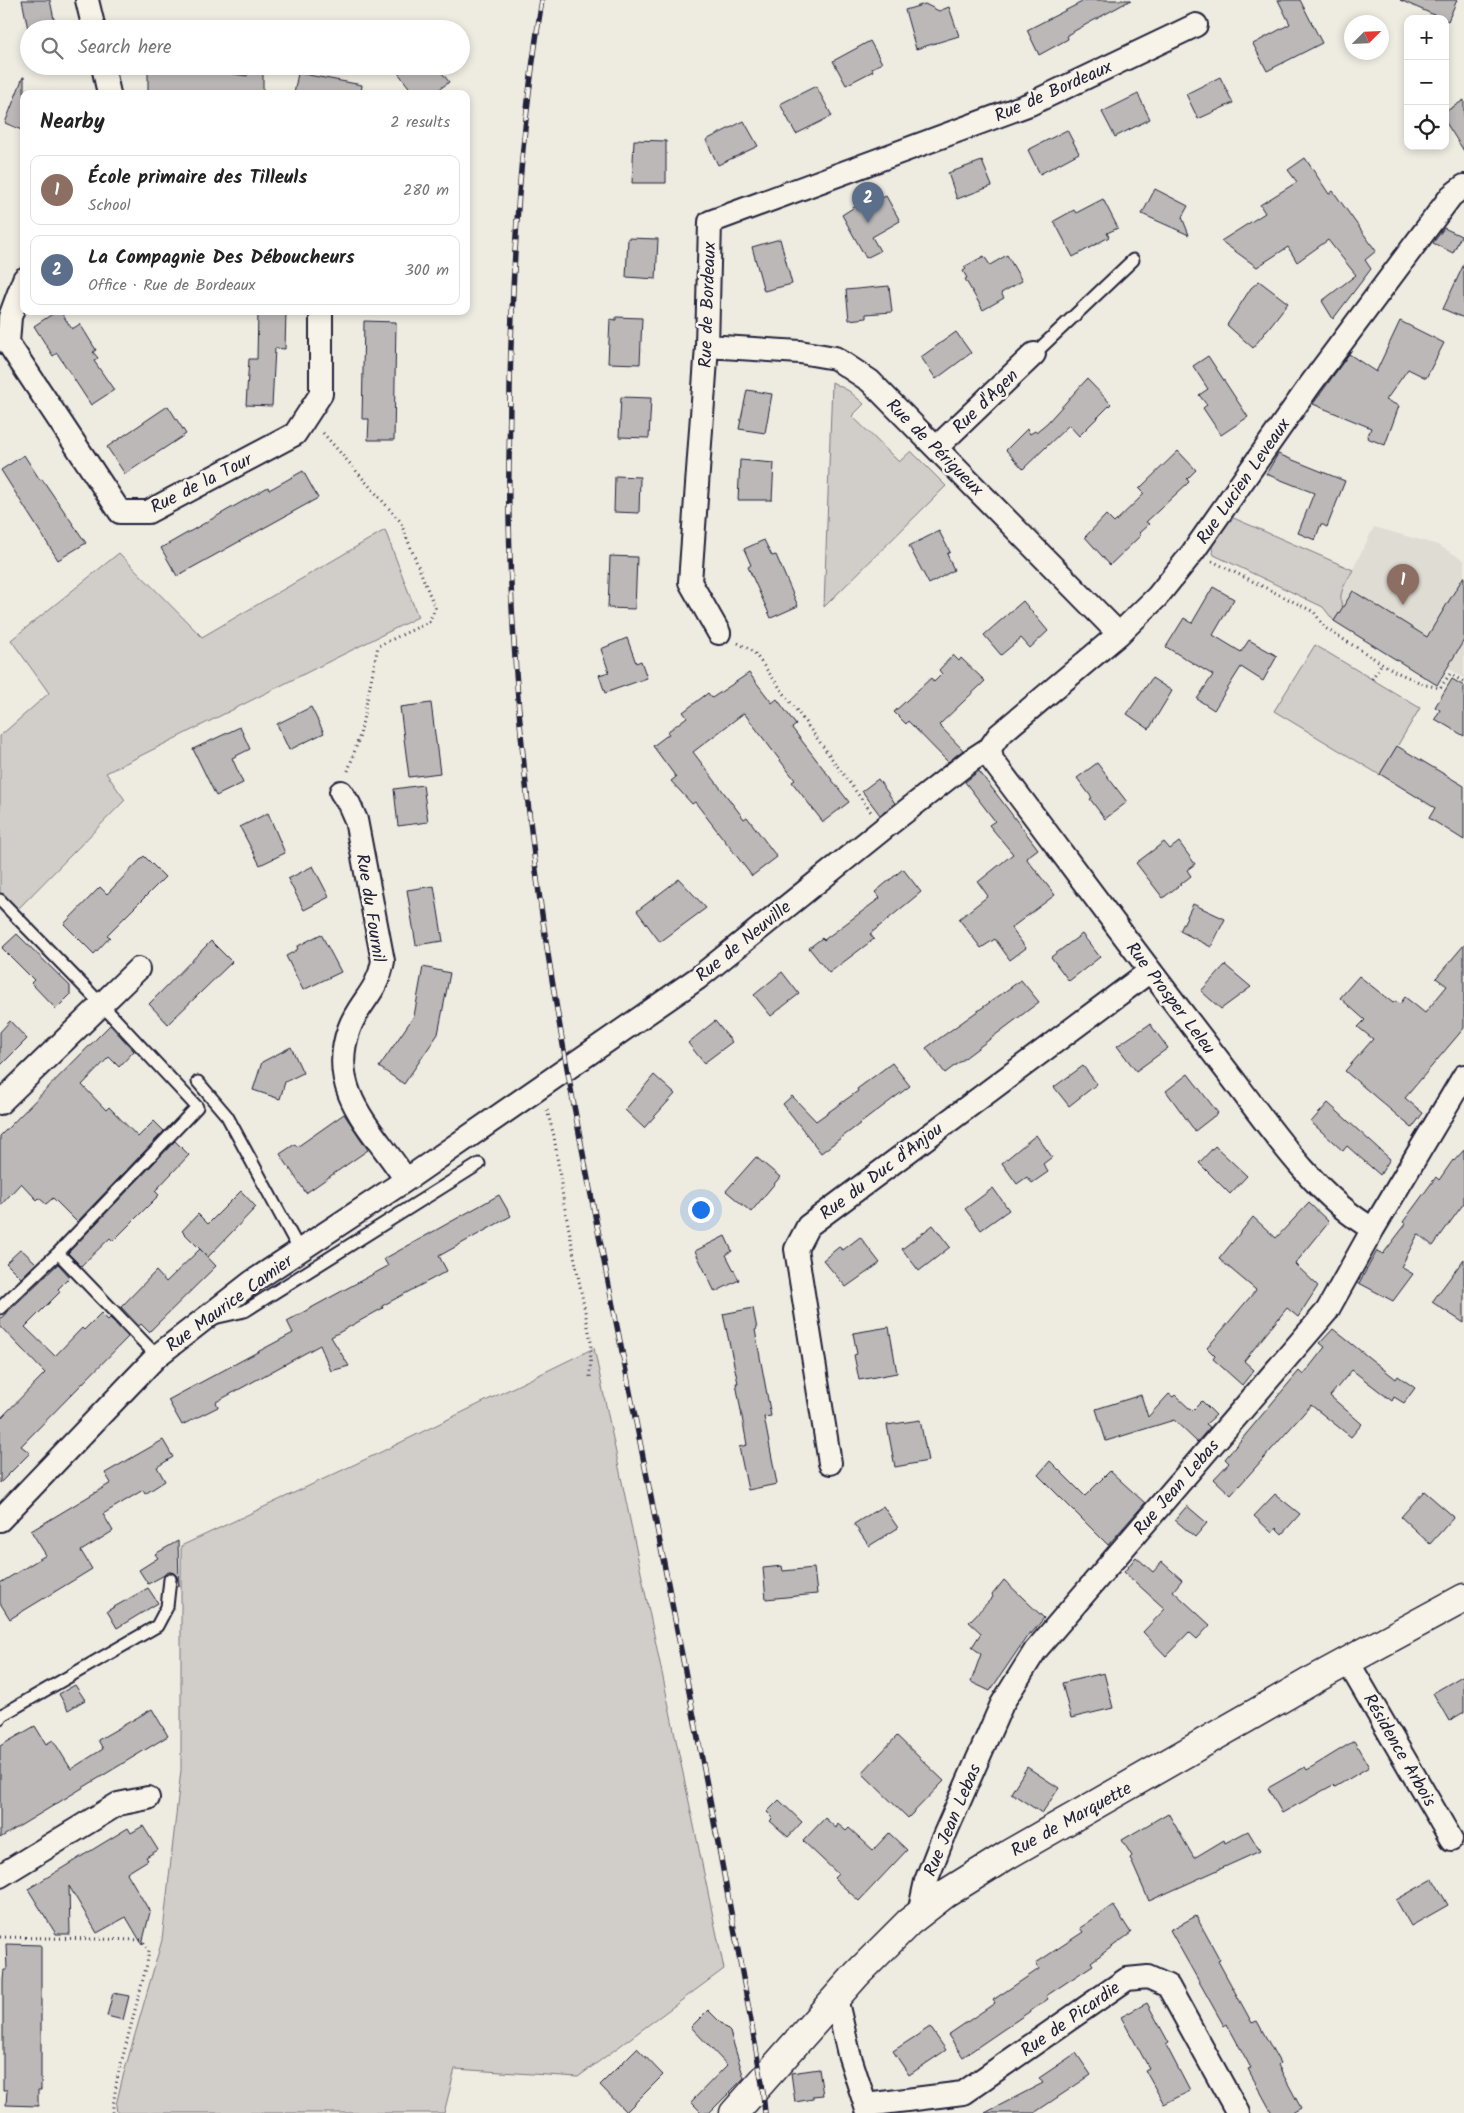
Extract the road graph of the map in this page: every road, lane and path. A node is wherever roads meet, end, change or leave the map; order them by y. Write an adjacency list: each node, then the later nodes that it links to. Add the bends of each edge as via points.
1 (88, 0): 2 (street)
2 (92, 20)
3 (1196, 25): 10 (street, Rue de Bordeaux, via 1030,104 710,222)
4 (104, 75): 5 (street)
5 (108, 90)
6 (1464, 186): 14 (street, Rue Lucien Leveaux, via 1451,196 1310,385)
7 (1133, 260): 11 (lane)
8 (20, 290): 12 (street, Rue de la Tour, via 10,317 8,343 120,512 148,512 295,434)
9 (322, 315): 12 (street, Rue de la Tour, via 321,394)
10 (706, 346): 13 (street, Rue de Périgueux, via 800,352 834,358 870,380); 15 (street, Rue de Bordeaux, via 690,582)
11 (1034, 354): 13 (street, Rue d'Agen)
12 (307, 416): 21 (path, via 400,521 434,608 429,622 378,646 360,735)
13 (936, 448): 16 (street, Rue de Périgueux)
14 (1193, 552): 16 (street, Rue Lucien Leveaux, via 1157,597); 17 (path, via 1314,612 1325,628)
15 (719, 633): 22 (path, via 753,651)
16 (1119, 634): 20 (street, Rue Lucien Leveaux, via 999,735)
17 (1382, 663): 18 (path); 19 (path, via 1426,685 1440,688 1450,674)
18 (1372, 679)
19 (1464, 682)
20 (990, 748): 22 (street, Rue de Neuville, via 970,760); 25 (street, Rue Prosper Leleu, via 992,760)
21 (342, 792): 33 (street, Rue du Fournil, via 356,820 382,961 381,974 349,1028 343,1068 353,1104)
22 (883, 829): 29 (street, Rue de Neuville, via 698,978)
23 (0, 900): 26 (lane)
24 (138, 969): 26 (street)
25 (1150, 971): 34 (street, Rue Prosper Leleu, via 1303,1169 1357,1219); 41 (street, Rue du Duc d'Anjou, via 808,1226 796,1249)
26 (102, 1005): 30 (street); 36 (lane, via 196,1107)
27 (1464, 1076): 34 (street, Rue Jean Lebas)
28 (198, 1082): 35 (lane, via 227,1116)
29 (533, 1091): 31 (street, Rue de Neuville); 40 (path, via 546,1107 554,1136 591,1342)
30 (0, 1103)
31 (488, 1122): 33 (street, Rue Maurice Camier)
32 (479, 1164): 38 (lane, via 245,1311)
33 (406, 1180): 35 (street, Rue Maurice Camier)
34 (1373, 1229): 50 (street, Rue Jean Lebas, via 1327,1311 1035,1651 1002,1704 986,1739 926,1881)
35 (300, 1251): 38 (street, Rue Maurice Camier, via 252,1282)
36 (58, 1253): 37 (lane); 39 (lane)
37 (0, 1308)
38 (202, 1321): 39 (street, Rue Maurice Camier)
39 (157, 1356): 42 (street, Rue Maurice Camier)
40 (590, 1378)
41 (830, 1463)
42 (0, 1520)
43 (170, 1579): 46 (lane, via 167,1607 157,1626 56,1682)
44 (1464, 1598): 45 (street, Rue de Marquette)
45 (1348, 1662): 48 (street, Résidence Arbois); 50 (street, Rue de Marquette, via 1008,1854)
46 (0, 1718)
47 (148, 1798): 49 (street, via 118,1804)
48 (1451, 1839)
49 (0, 1876)
50 (919, 1913): 52 (street, Rue de Marquette)
51 (0, 1937): 54 (path, via 142,1940 149,1950)
52 (836, 1998): 53 (street, via 849,2054); 55 (street, Rue de Marquette)
53 (867, 2109): 56 (street, Rue de Picardie, via 963,2093 1126,1980 1148,1977 1168,1986)
54 (112, 2113)
55 (734, 2113)
56 (1238, 2113)

